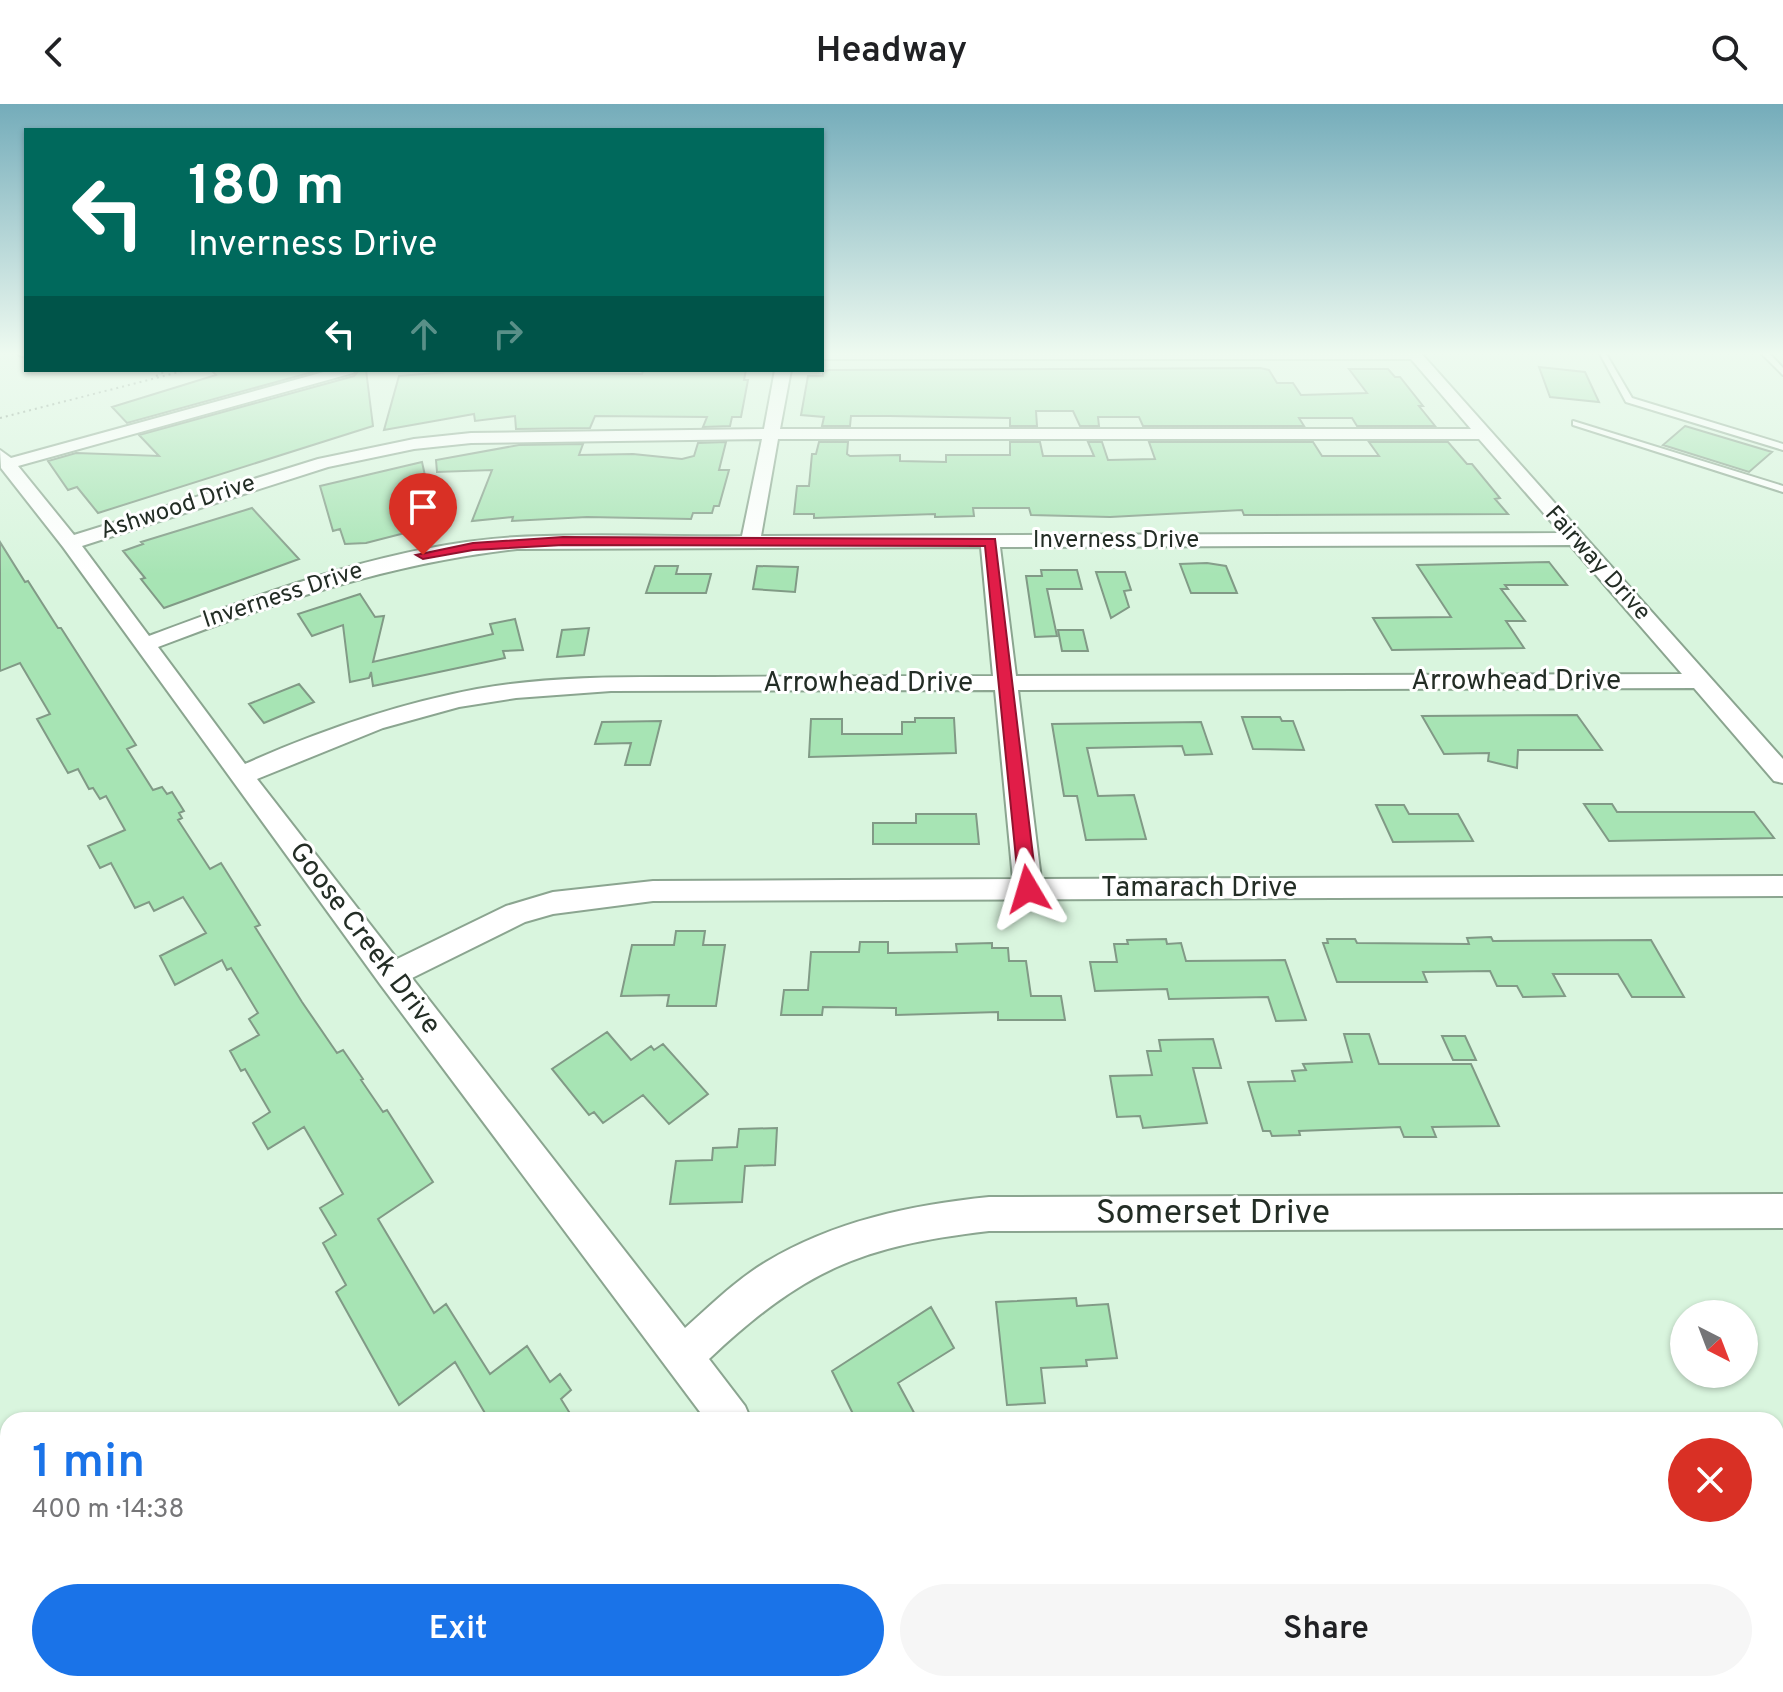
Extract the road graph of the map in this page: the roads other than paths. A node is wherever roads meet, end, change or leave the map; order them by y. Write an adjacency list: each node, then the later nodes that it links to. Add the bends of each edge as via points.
1 (131, 426): 9 (street)
2 (772, 426): 6 (street)
3 (1474, 426): 7 (street, Fairway Drive)
4 (1586, 426): 10 (lane)
5 (1715, 426): 8 (lane)
6 (770, 434): 7 (street, Ashwood Drive); 12 (street); 14 (street, Ashwood Drive, via 506,436 414,444 324,463)
7 (1481, 434): 11 (street, Fairway Drive)
8 (1783, 447)
9 (4, 460): 14 (street, Goose Creek Drive)
10 (1783, 489)
11 (1575, 539): 13 (street, Inverness Drive); 16 (street, Fairway Drive)
12 (751, 540): 13 (street, Inverness Drive); 15 (street, Inverness Drive, via 563,541 473,547 397,560 299,587)
13 (990, 542): 17 (street)
14 (70, 543): 15 (street, Goose Creek Drive)
15 (144, 645): 19 (street, Goose Creek Drive)
16 (1701, 681): 17 (street, Arrowhead Drive); 18 (street, Fairway Drive)
17 (1005, 684): 19 (street, Arrowhead Drive, via 541,688 462,699 341,732); 21 (street)
18 (1783, 775)
19 (241, 776): 22 (street, Goose Creek Drive)
20 (1783, 886): 21 (street, Tamarach Drive)
21 (1028, 889): 22 (street, Tamarach Drive, via 615,894 516,914)
22 (391, 975): 24 (street, Goose Creek Drive)
23 (1783, 1211): 24 (street, Somerset Drive, via 939,1218 854,1239 779,1276)
24 (684, 1355): 25 (street, Goose Creek Drive)
25 (725, 1412)

